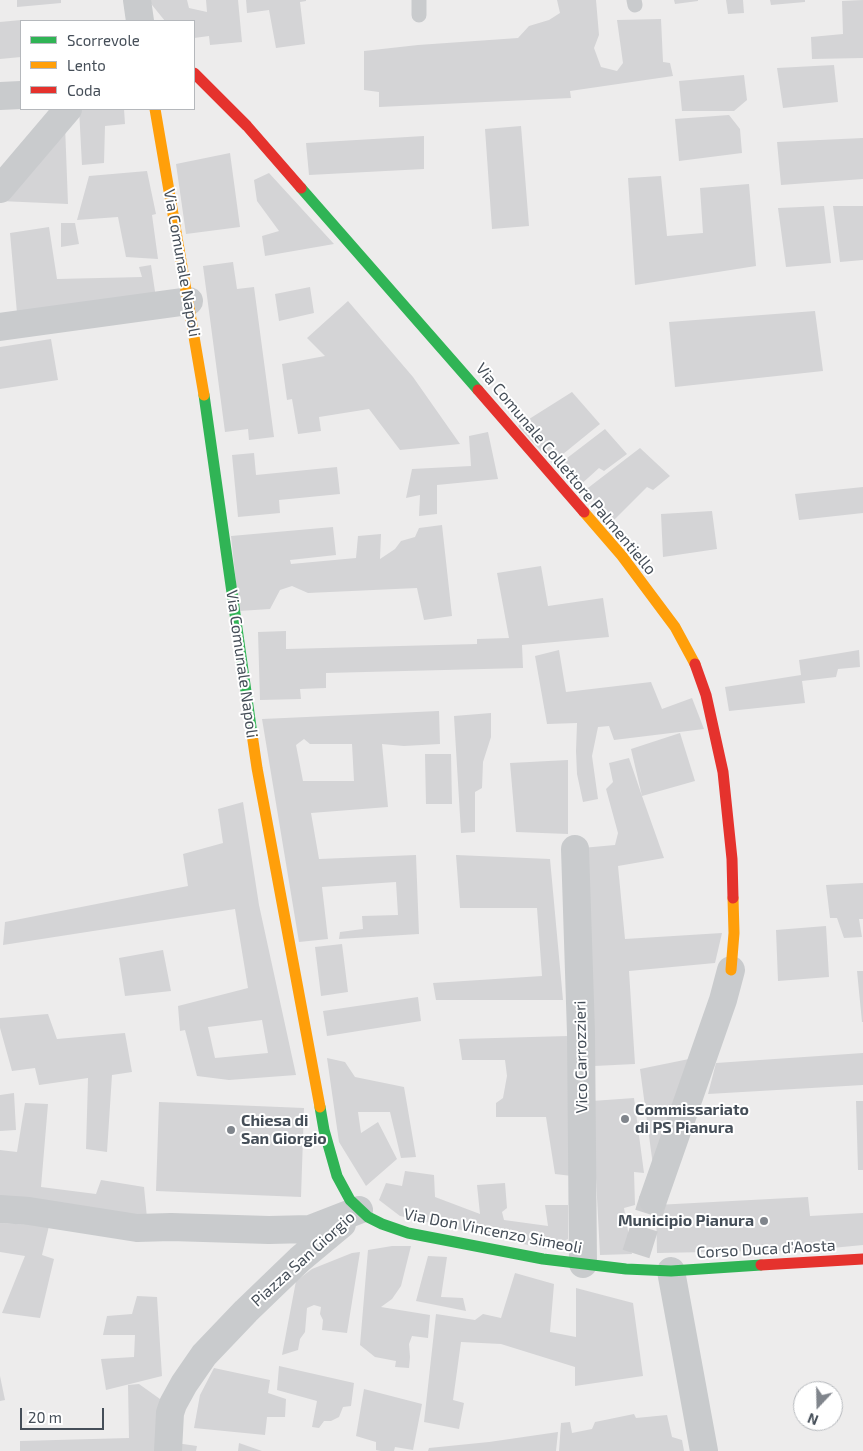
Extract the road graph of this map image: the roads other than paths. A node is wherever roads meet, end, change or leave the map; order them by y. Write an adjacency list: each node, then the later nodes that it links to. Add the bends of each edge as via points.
1 (137, 0): 2 (street)
2 (140, 20)
3 (195, 74): 12 (street, Via Comunale Collettore Palmentiello, via 247,126 615,548 675,627 697,667 723,772 732,859 734,933)
4 (20, 95): 5 (street)
5 (0, 96)
6 (67, 110): 8 (street)
7 (155, 110): 9 (street, Via Comunale Napoli)
8 (0, 189)
9 (189, 300): 10 (street); 15 (street, Via Comunale Napoli, via 211,434 257,768 324,1130 337,1176)
10 (0, 327)
11 (575, 849): 17 (street, Vico Carrozzieri)
12 (731, 970): 13 (street)
13 (653, 1200)
14 (0, 1208): 15 (street, Piazza San Giorgio, via 137,1228 269,1230 310,1229)
15 (359, 1210): 17 (street, Via Don Vincenzo Simeoli, via 382,1224 408,1233); 20 (street, Piazza San Giorgio, via 300,1259 204,1355 173,1404)
16 (863, 1259): 19 (street, Corso Duca d'Aosta)
17 (583, 1264): 18 (street, Via Don Vincenzo Simeoli)
18 (631, 1264): 19 (street, Corso Duca d'Aosta)
19 (671, 1271): 21 (street)
20 (168, 1451)
21 (704, 1451)

